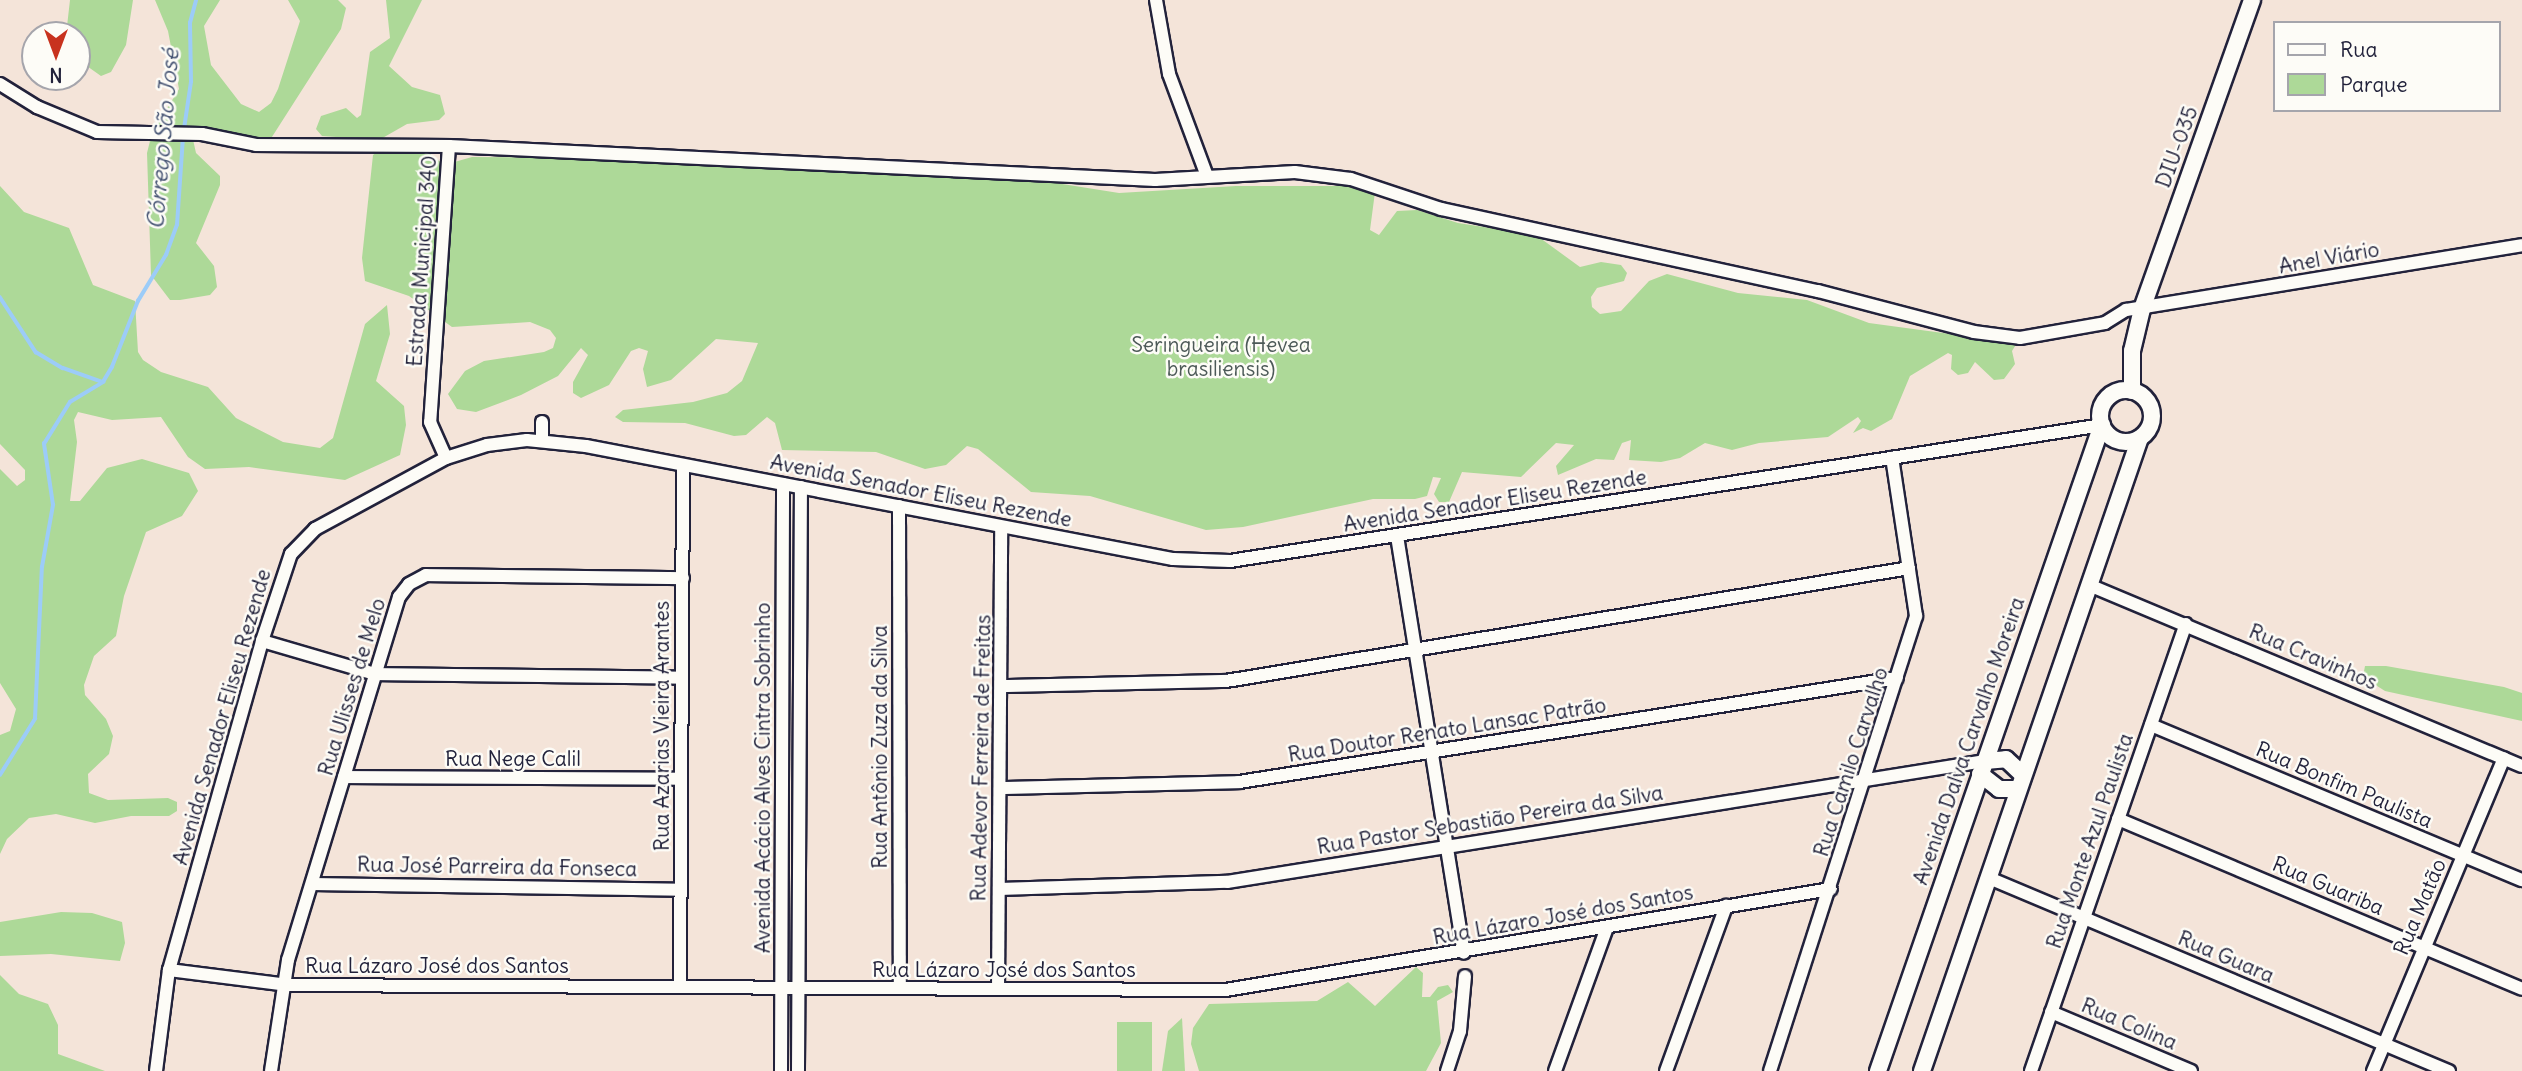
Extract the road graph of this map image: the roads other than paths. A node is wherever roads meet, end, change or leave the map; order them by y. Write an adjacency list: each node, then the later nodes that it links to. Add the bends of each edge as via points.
1 (1156, 0): 5 (street, via 1169,74)
2 (2252, 0): 7 (street, DIU-035)
3 (0, 84): 4 (street, Estrada Municipal 340, via 37,107 97,132 183,133 256,145)
4 (449, 146): 5 (street, Anel Viário, via 1156,180); 13 (street, Estrada Municipal 340, via 430,422)
5 (1207, 176): 7 (street, Anel Viário, via 1295,172 1351,178 1441,209 1818,291 1861,306 1996,336 2060,333 2105,323 2126,310)
6 (2522, 245): 7 (street, Anel Viário)
7 (2142, 309): 8 (street, via 2132,351)
8 (2132, 391): 10 (street, Avenida Dalva Carvalho Moreira, via 2107,399 2101,411); 11 (street, via 2144,397 2152,415)
9 (542, 422): 12 (street)
10 (2102, 425): 11 (street, via 2121,442); 14 (street, Avenida Senador Eliseu Rezende); 35 (street, Avenida Dalva Carvalho Moreira)
11 (2140, 438): 23 (street)
12 (542, 441): 13 (street, Avenida Senador Eliseu Rezende, via 487,445); 15 (street, Avenida Senador Eliseu Rezende)
13 (446, 458): 25 (street, Avenida Senador Eliseu Rezende, via 315,529 291,554)
14 (1892, 458): 20 (street, Avenida Senador Eliseu Rezende); 21 (street, Rua Camilo Carvalho)
15 (683, 466): 16 (street, Avenida Senador Eliseu Rezende); 22 (street, Rua Azarias Vieira Arantes)
16 (783, 484): 17 (street, Avenida Senador Eliseu Rezende); 59 (street, Avenida Acácio Alves Cintra Sobrinho)
17 (801, 487): 18 (street, Avenida Senador Eliseu Rezende); 60 (street, Avenida Acácio Alves Cintra Sobrinho)
18 (899, 506): 19 (street, Avenida Senador Eliseu Rezende); 61 (street, Rua Antônio Zuza da Silva)
19 (1001, 527): 20 (street, Avenida Senador Eliseu Rezende, via 1196,561 1230,561); 30 (street, Rua Adevor Ferreira de Freitas)
20 (1397, 536): 26 (street)
21 (1909, 568): 26 (street); 29 (street, Rua Camilo Carvalho, via 1916,616)
22 (682, 578): 27 (street, Rua Ulisses de Melo, via 426,575 398,597); 28 (street, Rua Azarias Vieira Arantes)
23 (2089, 585): 24 (street, Rua Cravinhos); 39 (street)
24 (2186, 624): 31 (street, Rua Monte Azul Paulista); 33 (street, Rua Cravinhos)
25 (262, 641): 27 (street); 55 (street, Avenida Senador Eliseu Rezende)
26 (1416, 648): 30 (street, via 1226,681); 32 (street)
27 (375, 674): 28 (street); 36 (street, Rua Ulisses de Melo)
28 (682, 678): 38 (street, Rua Azarias Vieira Arantes)
29 (1897, 678): 32 (street, Rua Doutor Renato Lansac Patrão); 37 (street, Rua Camilo Carvalho)
30 (1003, 686): 40 (street, Rua Adevor Ferreira de Freitas)
31 (2151, 725): 41 (street, Rua Monte Azul Paulista); 43 (street, Rua Bonfim Paulista)
32 (1431, 751): 40 (street, Rua Doutor Renato Lansac Patrão, via 1239,782); 42 (street)
33 (2504, 758): 34 (street, Rua Cravinhos); 43 (street, Rua Matão)
34 (2522, 766)
35 (1982, 767): 37 (street, Rua Pastor Sebastião Pereira da Silva); 39 (street, via 1999,789); 39 (street, via 2012,761); 74 (street, Avenida Dalva Carvalho Moreira)
36 (344, 777): 38 (street, Rua Nege Calil); 46 (street, Rua Ulisses de Melo)
37 (1863, 778): 42 (street, Rua Pastor Sebastião Pereira da Silva); 48 (street, Rua Camilo Carvalho)
38 (681, 779): 49 (street, Rua Azarias Vieira Arantes)
39 (2019, 781): 44 (street)
40 (1001, 788): 47 (street, Rua Adevor Ferreira de Freitas)
41 (2118, 819): 51 (street, Rua Monte Azul Paulista); 53 (street, Rua Guariba)
42 (1447, 846): 47 (street, Rua Pastor Sebastião Pereira da Silva, via 1227,882); 54 (street)
43 (2463, 855): 45 (street, Rua Bonfim Paulista); 53 (street, Rua Matão)
44 (1989, 878): 51 (street, Rua Guara); 75 (street)
45 (2522, 880)
46 (312, 884): 49 (street, Rua José Parreira da Fonseca); 57 (street, Rua Ulisses de Melo)
47 (999, 889): 62 (street, Rua Adevor Ferreira de Freitas)
48 (1831, 889): 50 (street, Rua Lázaro José dos Santos); 73 (street, Rua Camilo Carvalho)
49 (681, 890): 58 (street, Rua Azarias Vieira Arantes)
50 (1726, 906): 52 (street, Rua Lázaro José dos Santos); 72 (street)
51 (2084, 918): 64 (street, Rua Monte Azul Paulista); 65 (street, Rua Guara)
52 (1606, 927): 54 (street, Rua Lázaro José dos Santos); 71 (street)
53 (2424, 948): 63 (street, Rua Guariba); 65 (street, Rua Matão)
54 (1464, 953): 62 (street, Rua Lázaro José dos Santos, via 1226,990)
55 (169, 970): 57 (street, Rua Lázaro José dos Santos); 66 (street, Avenida Senador Eliseu Rezende)
56 (1465, 976): 70 (street, via 1460,1031)
57 (285, 984): 58 (street, Rua Lázaro José dos Santos); 67 (street, Rua Ulisses de Melo)
58 (680, 987): 59 (street, Rua Lázaro José dos Santos)
59 (782, 988): 60 (street, Rua Lázaro José dos Santos); 68 (street, Avenida Acácio Alves Cintra Sobrinho)
60 (799, 988): 61 (street, Rua Lázaro José dos Santos); 69 (street, Avenida Acácio Alves Cintra Sobrinho)
61 (900, 988): 62 (street, Rua Lázaro José dos Santos)
62 (998, 989)
63 (2522, 989)
64 (2051, 1012): 76 (street, Rua Monte Azul Paulista); 77 (street, Rua Colina)
65 (2384, 1044): 78 (street, Rua Matão); 79 (street, Rua Guara)
66 (156, 1071)
67 (271, 1071)
68 (781, 1071)
69 (798, 1071)
70 (1447, 1071)
71 (1555, 1071)
72 (1666, 1071)
73 (1770, 1071)
74 (1878, 1071)
75 (1922, 1071)
76 (2031, 1071)
77 (2191, 1071)
78 (2373, 1071)
79 (2449, 1071)

